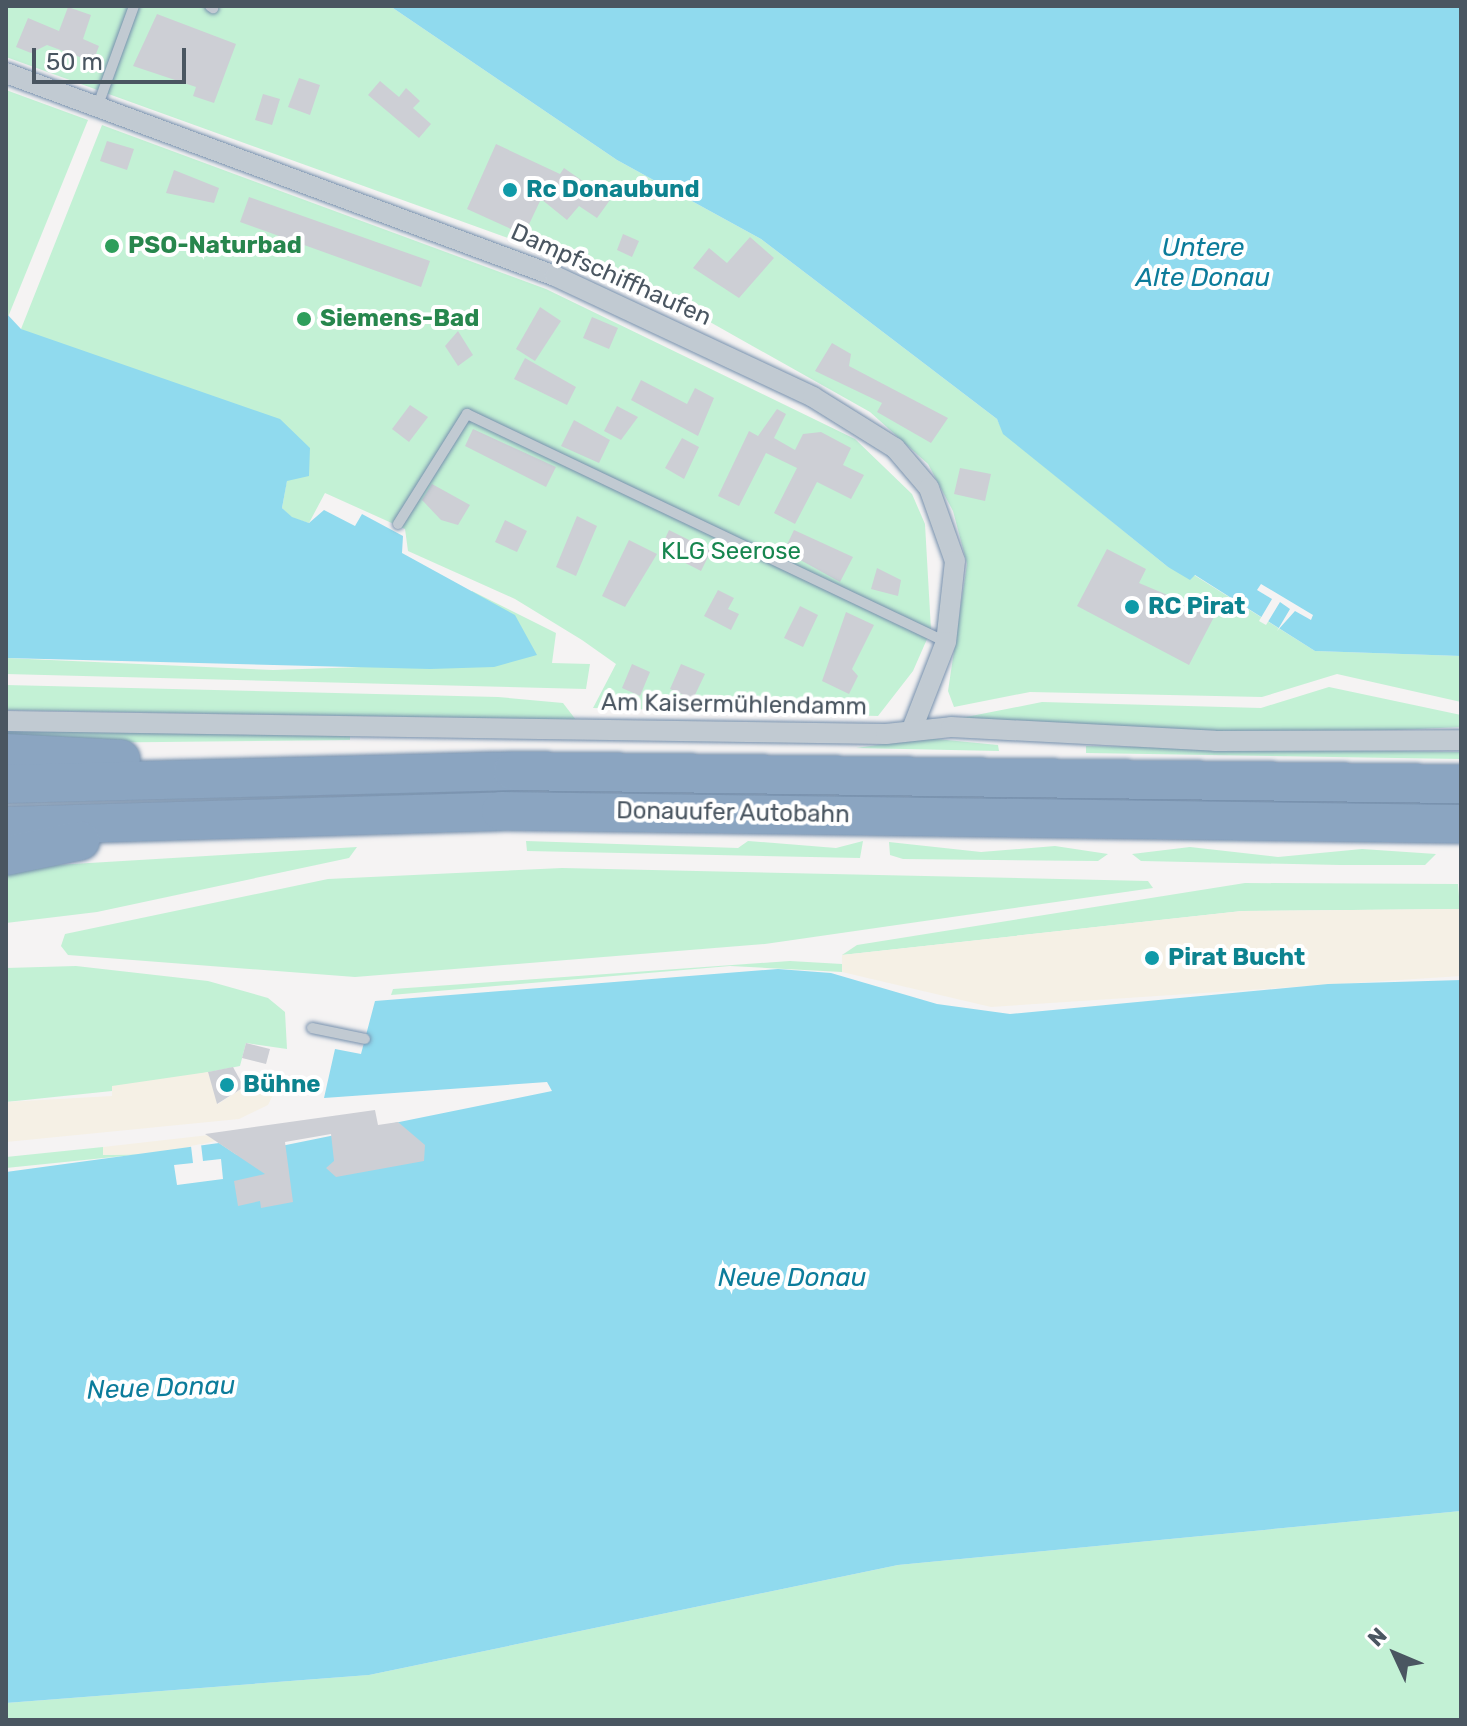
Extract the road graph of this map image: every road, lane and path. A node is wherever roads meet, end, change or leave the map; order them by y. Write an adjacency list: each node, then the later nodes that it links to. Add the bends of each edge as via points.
1 (134, 6): 3 (lane)
2 (6, 73): 3 (street, Dampfschiffhaufen)
3 (98, 105): 5 (street, Dampfschiffhaufen, via 555,276 813,397 895,448 929,488 948,531 954,605)
4 (398, 524): 5 (lane, via 467,414)
5 (946, 642): 7 (street, Dampfschiffhaufen)
6 (6, 721): 7 (street, Am Kaisermühlendamm)
7 (912, 729): 8 (street, Am Kaisermühlendamm)
8 (1461, 740)
9 (6, 753): 10 (highway, via 103,756)
10 (230, 777): 11 (highway, Donauufer Autobahn); 12 (highway, Donauufer Autobahn, via 685,772)
11 (6, 784)
12 (1461, 784)
13 (197, 818): 14 (highway, Donauufer Autobahn, via 592,811); 15 (highway, Donauufer Autobahn); 16 (highway)
14 (1461, 824)
15 (6, 826)
16 (6, 856)
17 (312, 1028): 18 (lane)
18 (365, 1039)

